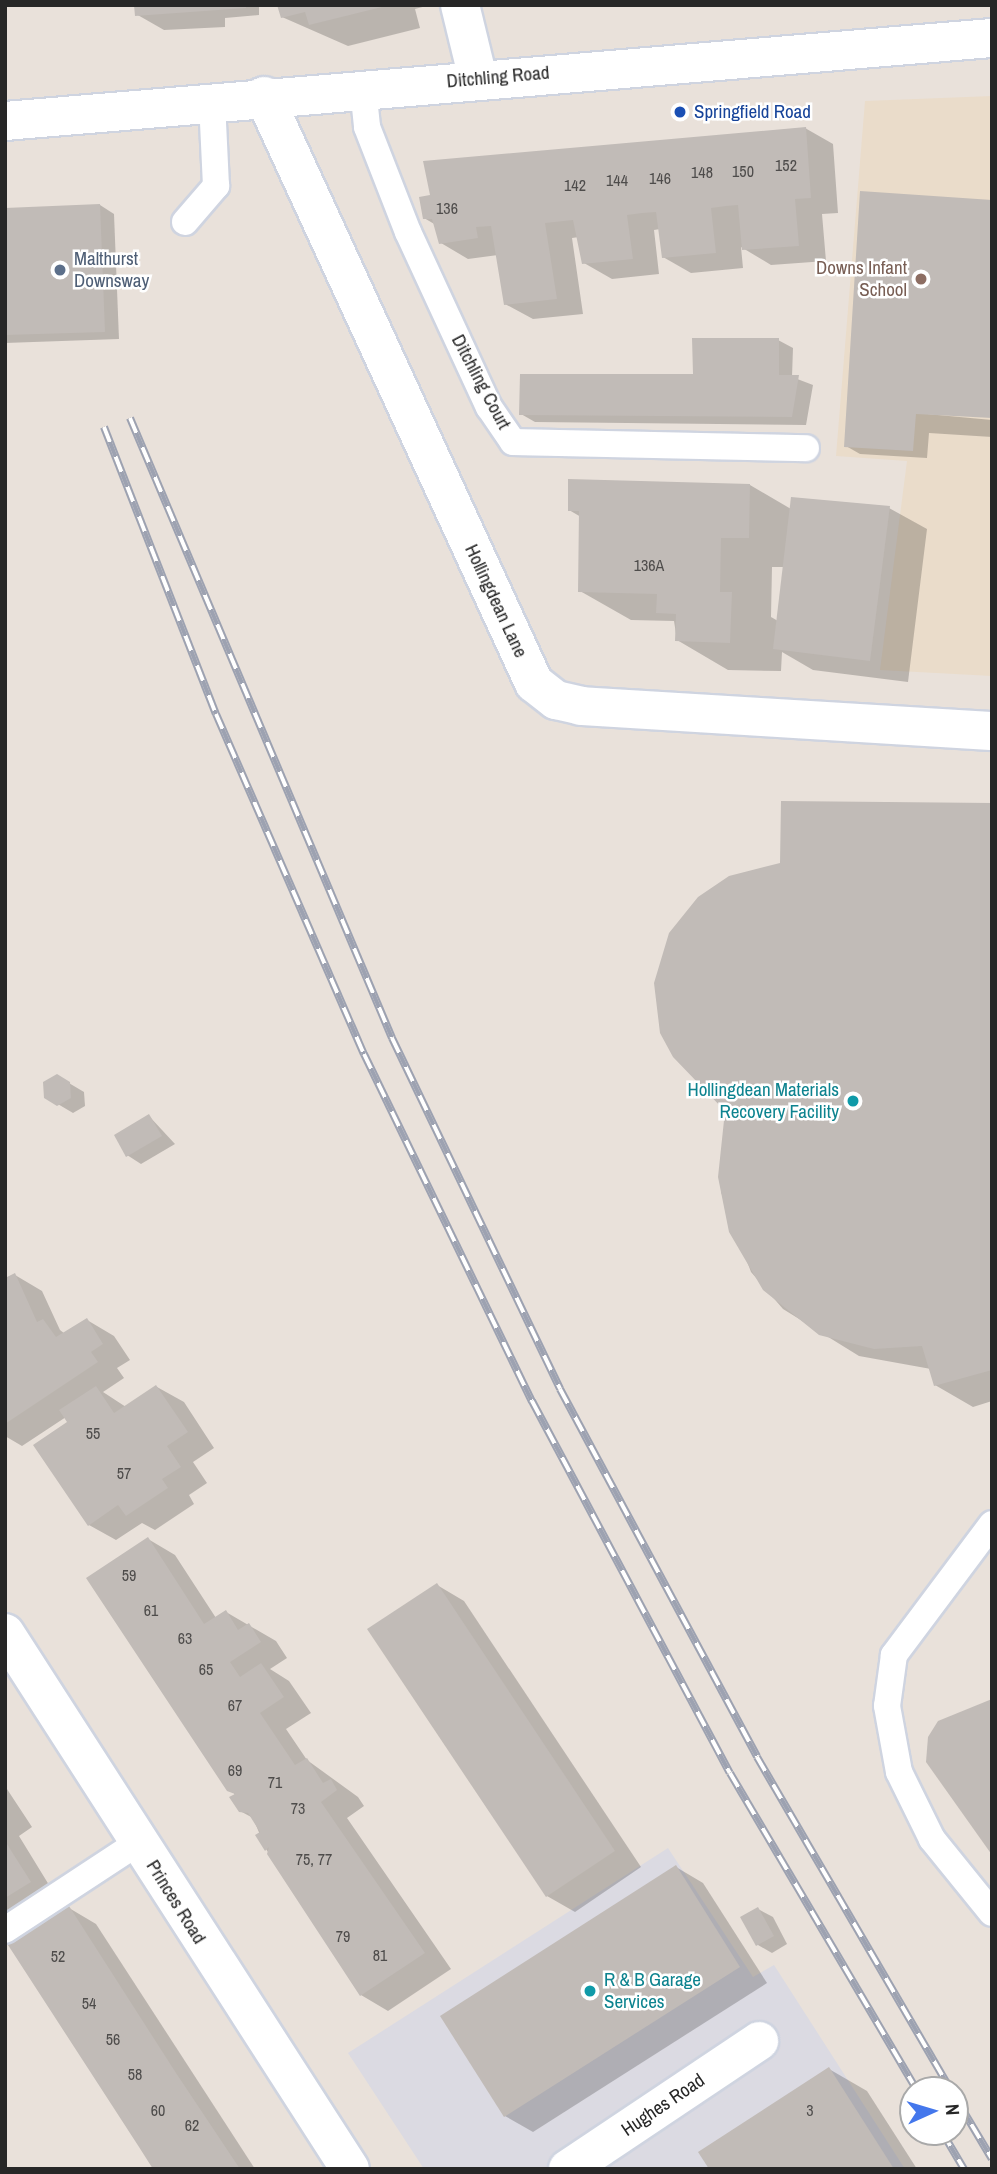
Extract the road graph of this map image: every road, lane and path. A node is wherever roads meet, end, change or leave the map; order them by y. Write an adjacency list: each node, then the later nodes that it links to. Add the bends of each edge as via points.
1 (460, 5): 3 (street)
2 (992, 38): 3 (street, Ditchling Road)
3 (478, 79): 4 (street, Ditchling Road)
4 (363, 88): 5 (street, Ditchling Road); 9 (lane, Ditchling Court, via 367,127 408,232 489,407 513,442)
5 (264, 96): 6 (street, Ditchling Road); 10 (street, Hollingdean Lane, via 534,683 555,700 581,706)
6 (212, 101): 7 (street, Ditchling Road); 8 (lane, via 216,186)
7 (5, 121)
8 (185, 222)
9 (806, 448)
10 (992, 731)
11 (992, 1524): 14 (lane, via 894,1655 887,1694 899,1772 932,1839)
12 (5, 1633): 13 (street, Princes Road)
13 (139, 1842): 15 (lane); 17 (street, Princes Road)
14 (992, 1913)
15 (5, 1930)
16 (759, 2041): 18 (street, Hughes Road)
17 (350, 2169)
18 (568, 2169)

